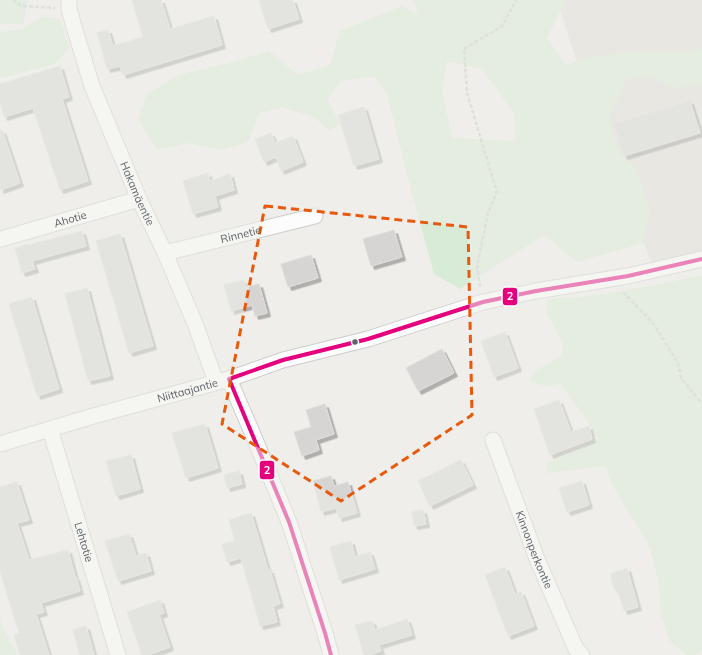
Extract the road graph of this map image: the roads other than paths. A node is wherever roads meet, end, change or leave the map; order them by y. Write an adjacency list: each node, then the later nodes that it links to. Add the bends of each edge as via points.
1 (69, 4): 2 (street, Hakamäentie, via 92,86)
2 (139, 199): 4 (street, Ahotie); 5 (street, Hakamäentie)
3 (316, 216): 5 (street, Rinnetie)
4 (1, 239)
5 (165, 252): 7 (street, Hakamäentie)
6 (702, 259): 7 (street, Niittaajantie, via 628,276 483,302 368,339 283,360)
7 (222, 381): 8 (street, Niittaajantie); 12 (street, Hakamäentie, via 254,436 289,522)
8 (50, 429): 10 (street, Niittaajantie); 11 (street, Lehtotie)
9 (494, 440): 13 (street, Kinnonperkontie, via 537,559 576,649)
10 (0, 444)
11 (118, 655)
12 (331, 655)
13 (582, 655)

